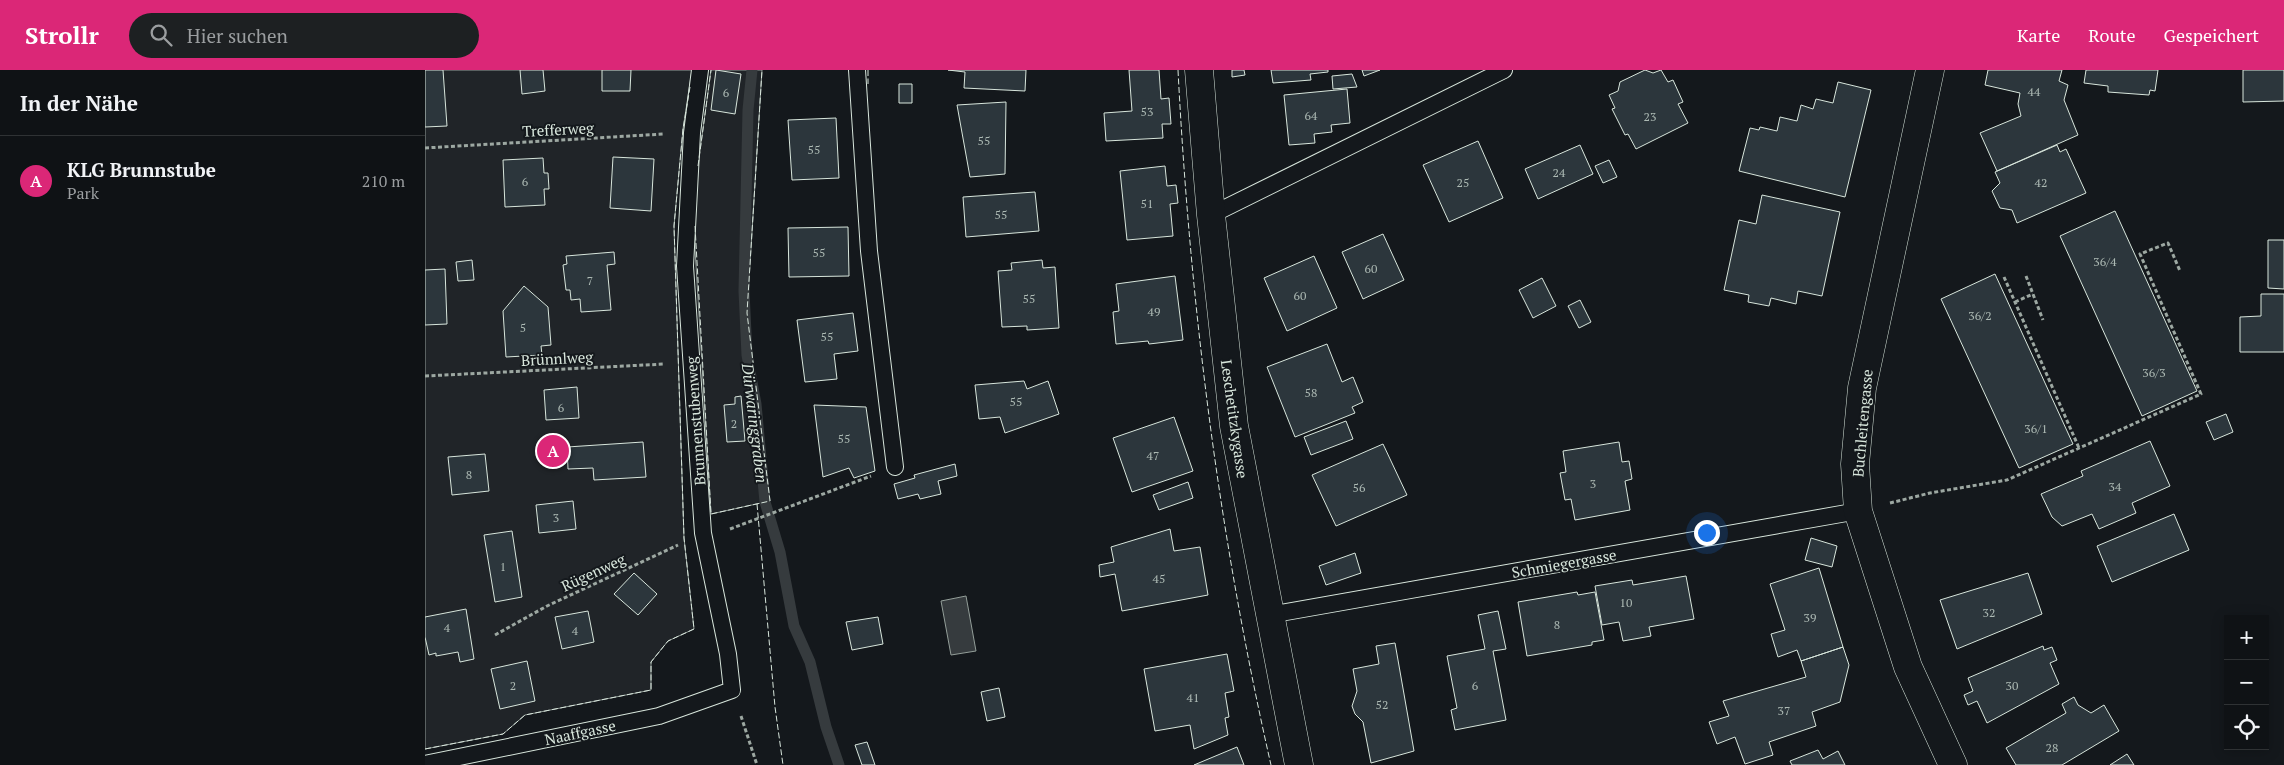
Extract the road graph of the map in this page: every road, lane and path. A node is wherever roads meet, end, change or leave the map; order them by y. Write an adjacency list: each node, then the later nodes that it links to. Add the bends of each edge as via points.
1 (700, 70): 6 (lane, Brunnenstubenweg)
2 (857, 70): 18 (lane, via 869,251)
3 (1199, 70): 8 (street, Leschetitzkygasse)
4 (1504, 70): 8 (lane)
5 (1930, 70): 20 (street, Buchleitengasse, via 1862,388 1855,464)
6 (692, 133): 7 (path, Trefferweg); 15 (lane, Brunnenstubenweg, via 685,266)
7 (425, 148)
8 (1211, 215): 23 (street, Leschetitzkygasse, via 1233,426)
9 (2180, 271): 17 (path, via 2168,243 2140,254 2201,394)
10 (2025, 276): 12 (path)
11 (2004, 277): 13 (path)
12 (2033, 294): 13 (path); 14 (path)
13 (2015, 302): 17 (path)
14 (2043, 320)
15 (691, 363): 16 (path, Brünnlweg); 22 (lane, Brunnenstubenweg)
16 (425, 376)
17 (2079, 448): 19 (path, via 2007,480)
18 (895, 467): 21 (path)
19 (1917, 496)
20 (1858, 511): 23 (lane, Schmiegergasse); 29 (street, Buchleitengasse, via 1908,667)
21 (758, 518)
22 (703, 533): 24 (path, Rügenweg, via 547,606); 25 (lane, Brunnenstubenweg, via 728,654)
23 (1269, 615): 28 (street, Leschetitzkygasse)
24 (495, 635)
25 (732, 690): 26 (lane, Naaffgasse, via 659,716); 27 (path)
26 (425, 764)
27 (757, 765)
28 (1299, 765)
29 (1953, 765)

